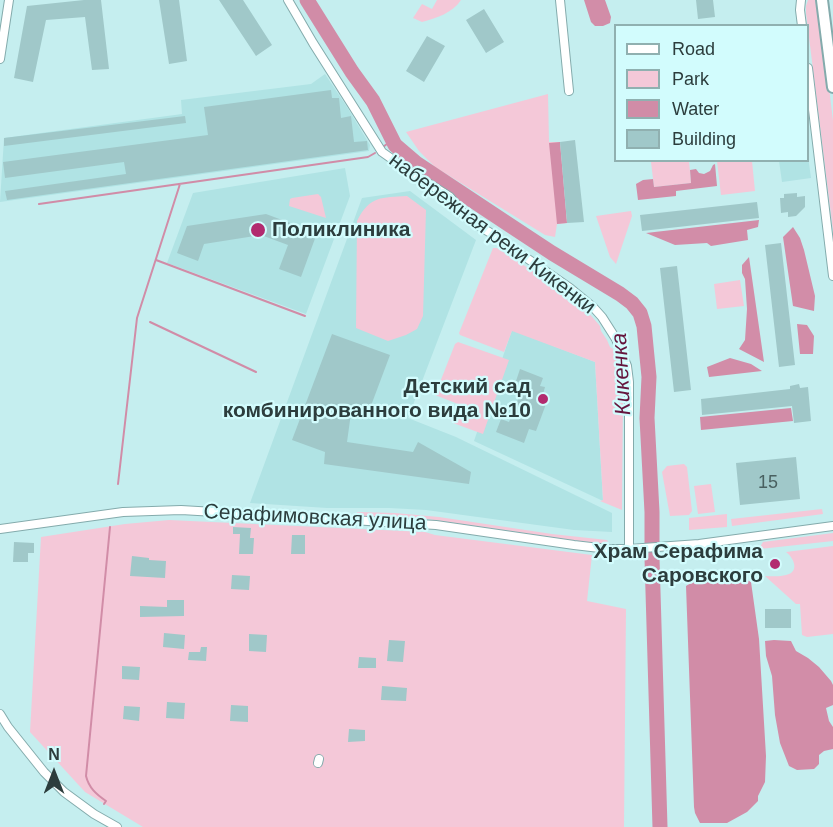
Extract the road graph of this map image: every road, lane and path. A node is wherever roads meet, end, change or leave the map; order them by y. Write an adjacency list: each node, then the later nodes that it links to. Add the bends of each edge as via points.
1 (9, 0): 7 (street)
2 (288, 0): 14 (street, набережная реки Кикенки, via 382,152 450,197 469,220 570,288 593,307 613,332 629,382)
3 (560, 0): 10 (street)
4 (801, 0): 6 (street)
5 (822, 0): 9 (main road)
6 (802, 24)
7 (0, 59)
8 (809, 84): 11 (street)
9 (833, 87)
10 (569, 91)
11 (833, 276)
12 (833, 526): 14 (street, via 736,540)
13 (0, 529): 14 (street, Серафимовская улица, via 123,512 181,510 436,525)
14 (629, 549)
15 (0, 714): 16 (street, via 64,792)
16 (117, 827)

